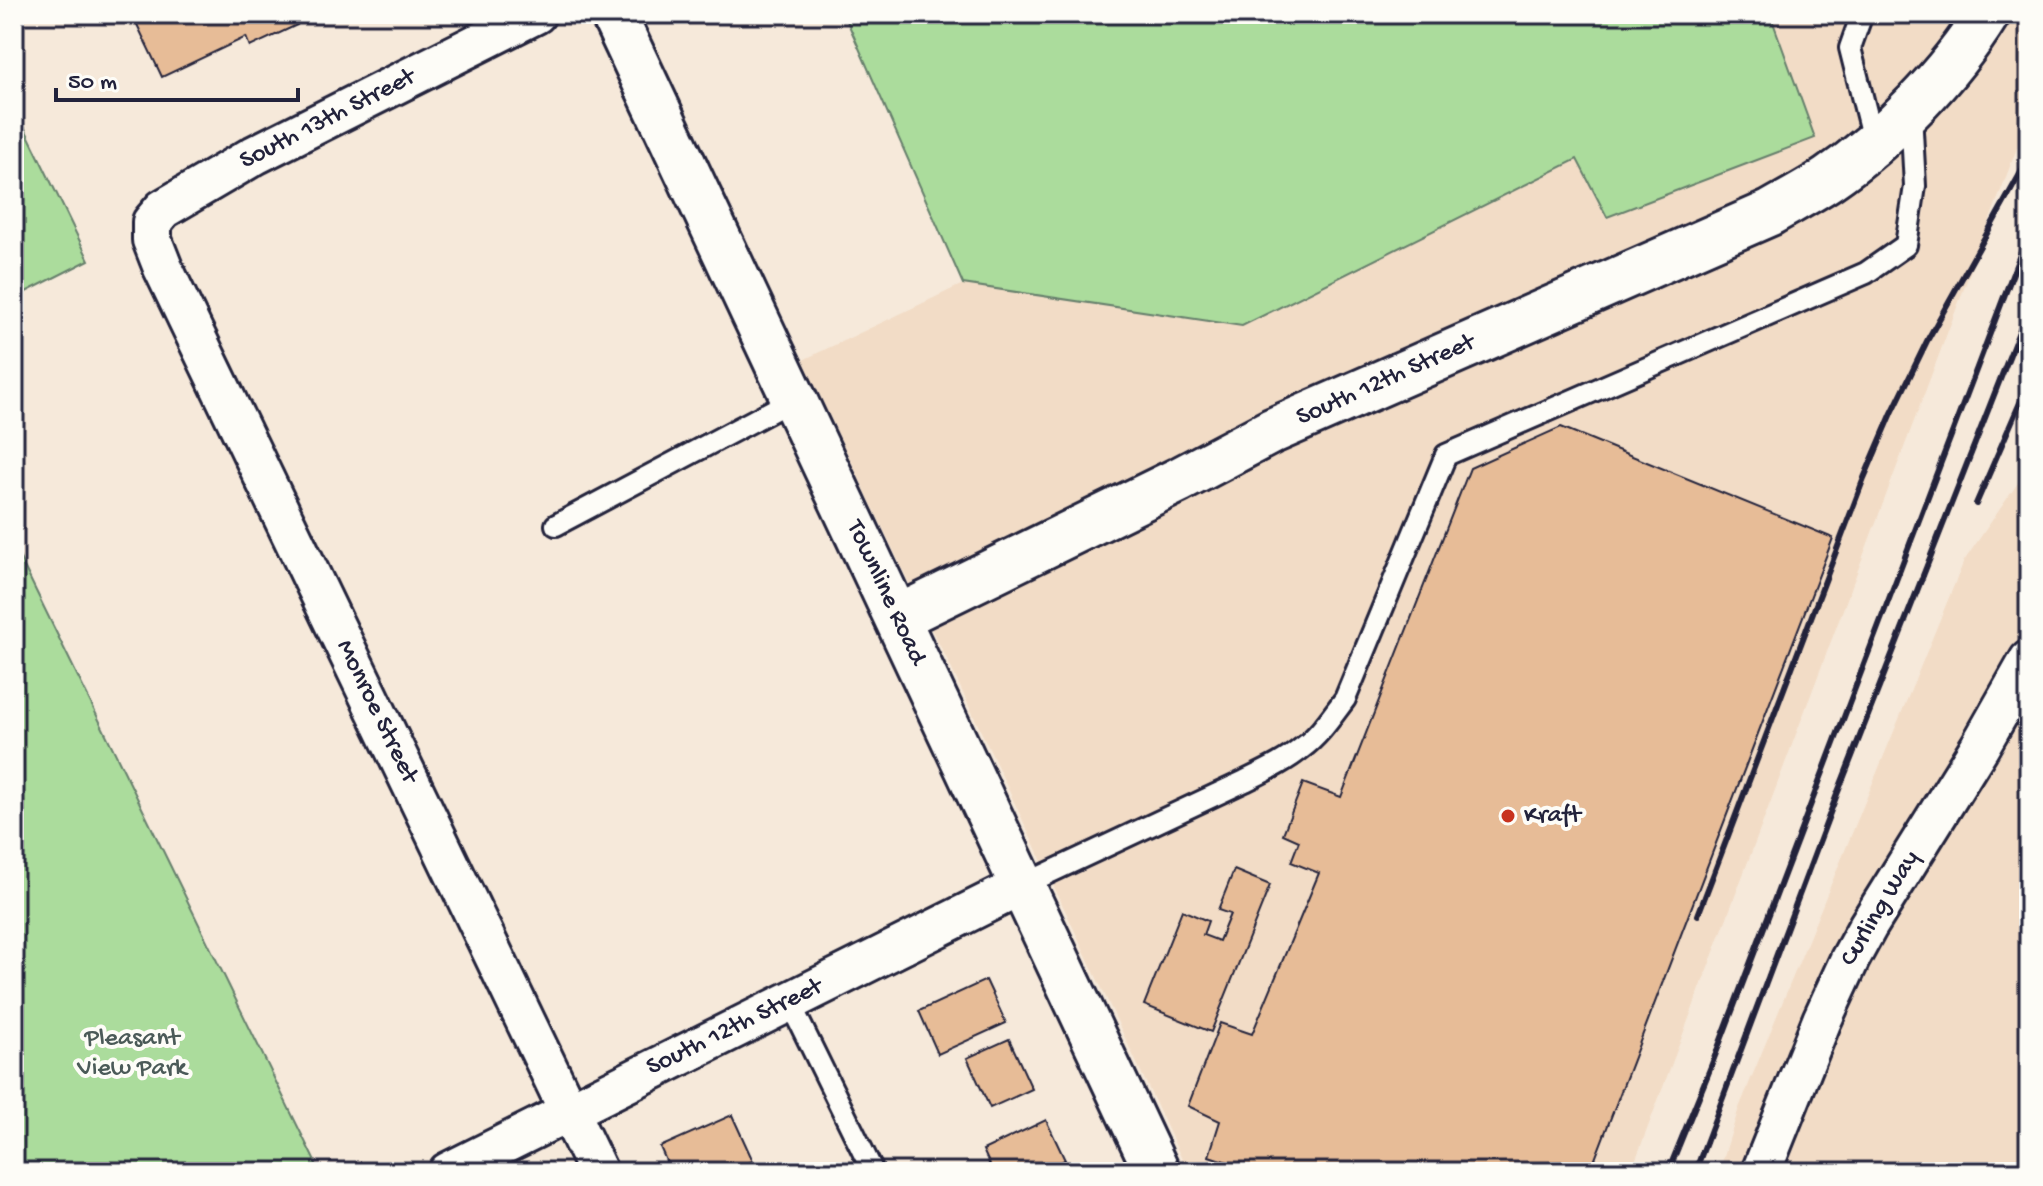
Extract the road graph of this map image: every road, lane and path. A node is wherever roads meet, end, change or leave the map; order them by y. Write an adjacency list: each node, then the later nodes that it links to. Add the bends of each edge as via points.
1 (536, 14): 7 (street, South 13th Street, via 255,155 163,209 152,222)
2 (613, 14): 8 (street, Townline Road)
3 (1862, 14): 6 (lane, via 1850,48)
4 (1987, 14): 5 (street, South 12th Street)
5 (1911, 109): 6 (street, South 12th Street); 12 (lane, via 1915,186 1906,245 1866,273 1446,455 1345,699 1305,747 1245,781)
6 (1874, 144): 10 (street, South 12th Street, via 1770,213 1272,431)
7 (156, 251): 14 (street, Monroe Street)
8 (794, 399): 9 (lane); 10 (street, Townline Road)
9 (556, 525)
10 (897, 618): 12 (street, Townline Road)
11 (2029, 660): 19 (street, Curling Way, via 1850,959)
12 (1023, 885): 13 (street, South 12th Street); 18 (street, Townline Road)
13 (789, 1001): 14 (street, South 12th Street); 17 (lane)
14 (569, 1111): 15 (street, South 12th Street); 16 (street, Monroe Street)
15 (448, 1172)
16 (598, 1172)
17 (873, 1172)
18 (1157, 1172)
19 (1761, 1172)

